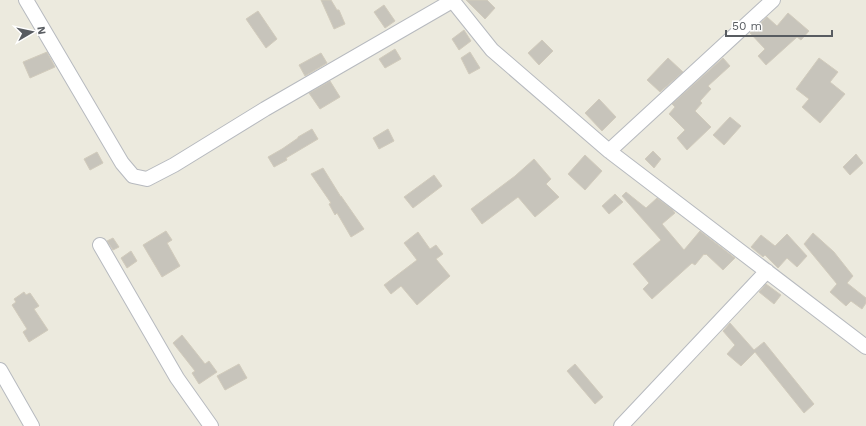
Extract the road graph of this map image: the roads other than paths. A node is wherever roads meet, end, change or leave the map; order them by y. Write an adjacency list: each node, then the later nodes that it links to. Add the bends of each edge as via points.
1 (26, 0): 2 (street, via 122,163 133,176 147,178 174,165)
2 (452, 0): 4 (street, via 492,50)
3 (774, 0): 4 (street)
4 (609, 152): 6 (street)
5 (100, 245): 10 (street, via 177,378)
6 (767, 272): 7 (street); 11 (street)
7 (866, 347)
8 (0, 370): 9 (street)
9 (32, 426)
10 (211, 426)
11 (621, 426)

